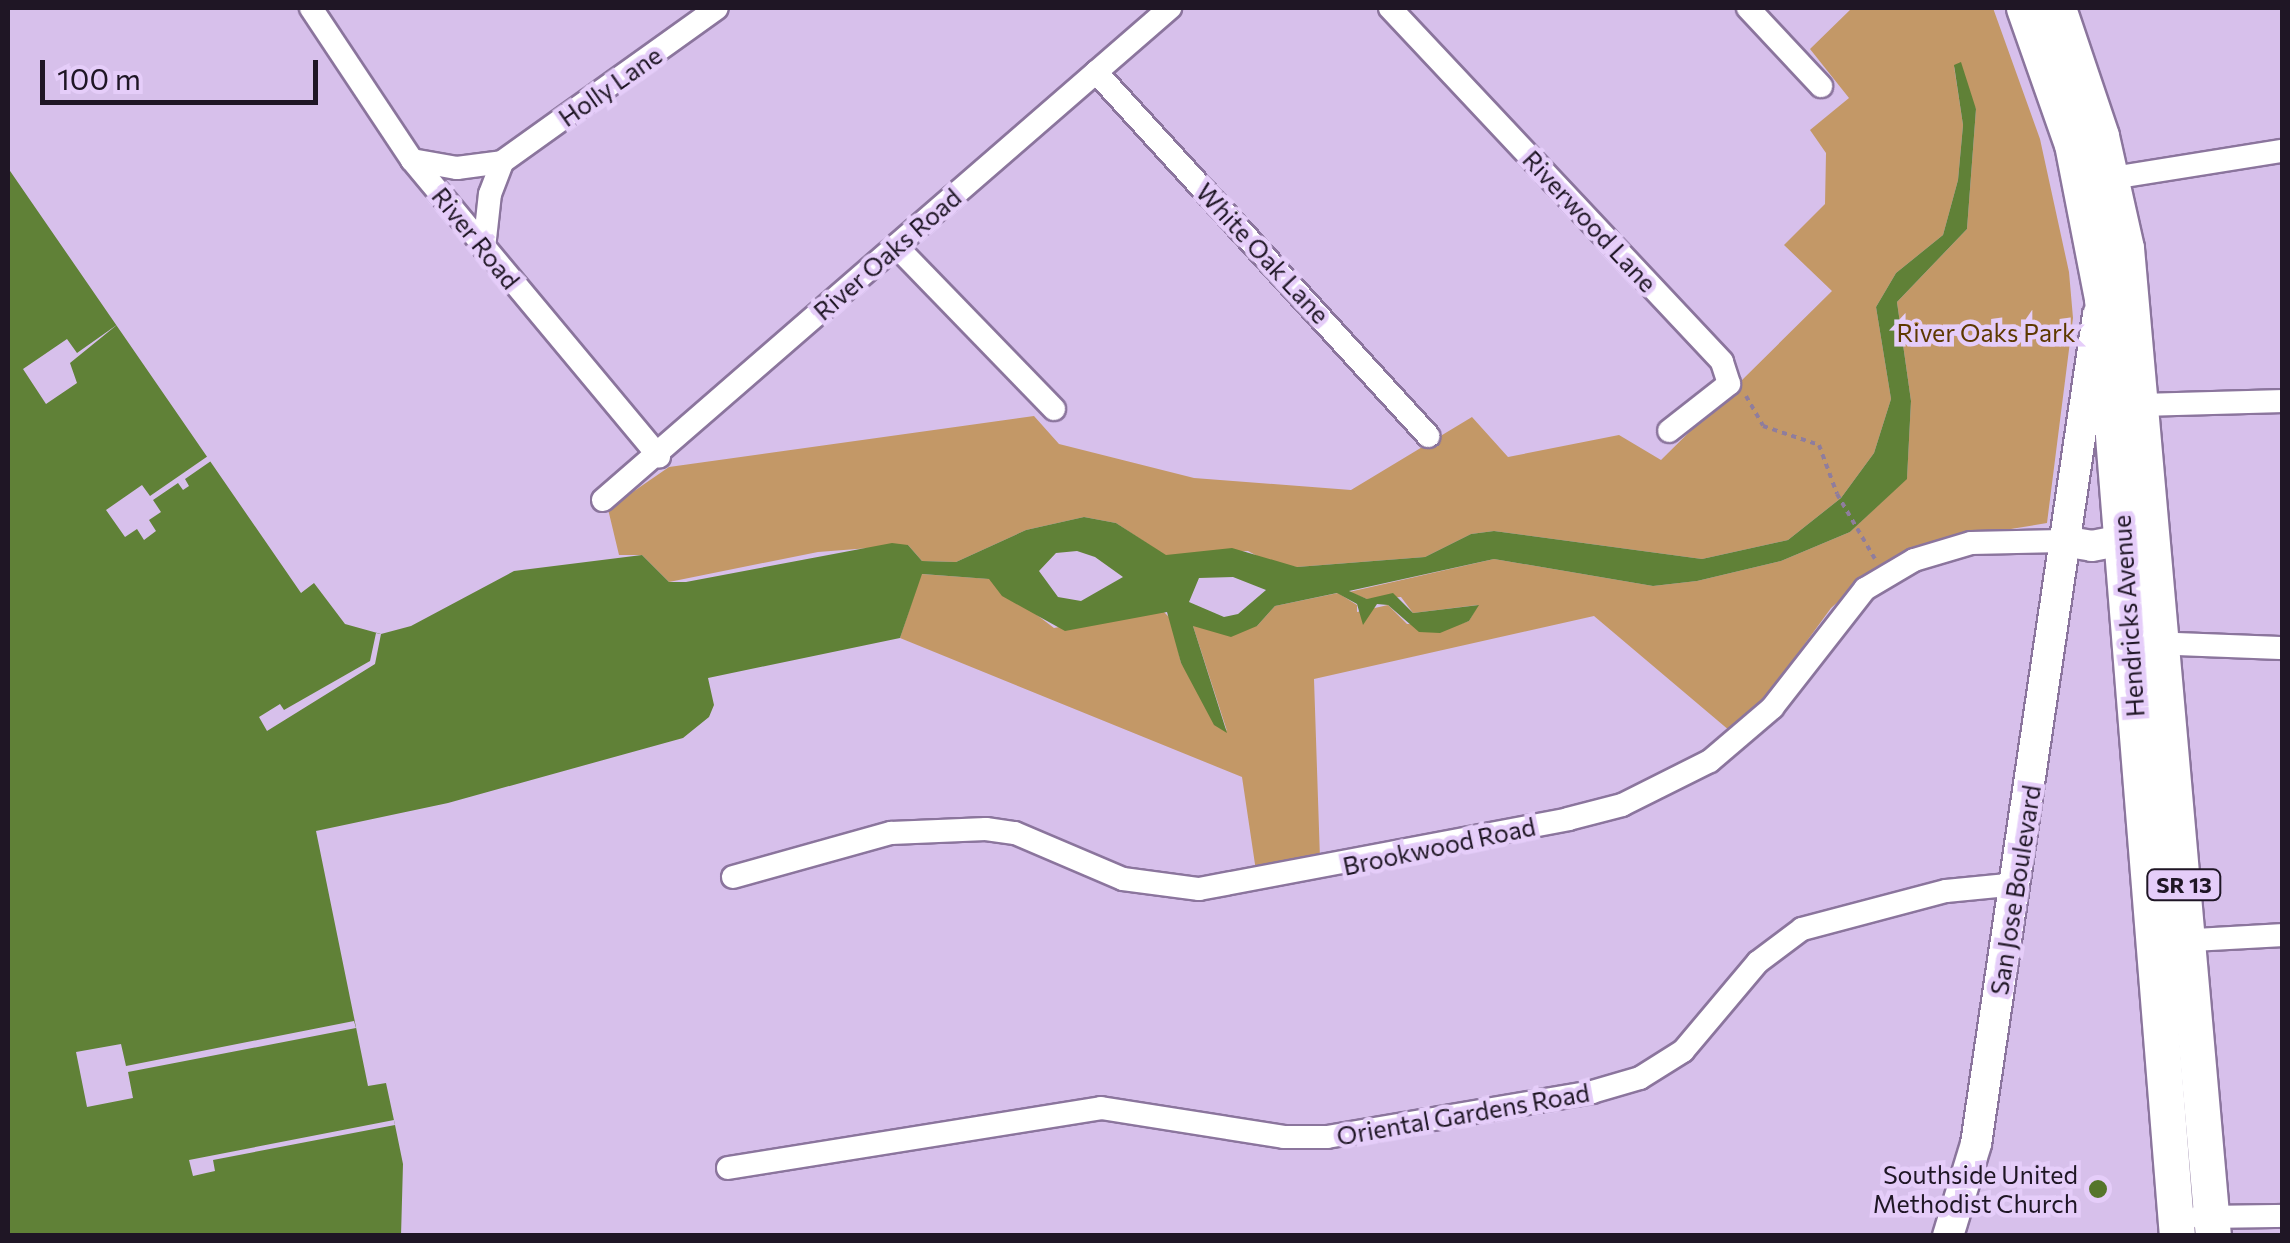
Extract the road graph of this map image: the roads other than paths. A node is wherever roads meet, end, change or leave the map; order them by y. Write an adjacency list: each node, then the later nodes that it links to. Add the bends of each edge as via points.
1 (312, 8): 11 (street, River Road)
2 (716, 8): 12 (street, Holly Lane)
3 (1170, 8): 8 (street, River Oaks Road)
4 (1390, 8): 21 (street, Riverwood Lane, via 1722,362 1729,384)
5 (1748, 8): 9 (street)
6 (2024, 8): 13 (main road, Hendricks Avenue / SR 13)
7 (2058, 8): 13 (main road, Hendricks Avenue / SR 13)
8 (1096, 72): 14 (street, River Oaks Road); 22 (street, White Oak Lane)
9 (1821, 86)
10 (2282, 151): 13 (street)
11 (412, 160): 12 (street, Holly Lane, via 458,168); 15 (street, River Road)
12 (502, 162): 15 (street, via 490,194)
13 (2097, 181): 16 (main road, Hendricks Avenue / SR 13); 18 (main road, Hendricks Avenue / SR 13)
14 (896, 246): 19 (street); 23 (street, River Oaks Road)
15 (484, 248): 23 (street, River Road)
16 (2102, 298): 20 (main road, Hendricks Avenue / SR 13); 24 (street, San Jose Boulevard)
17 (2282, 401): 18 (street)
18 (2144, 405): 20 (street); 26 (main road, Hendricks Avenue / SR 13)
19 (1054, 409)
20 (2115, 429): 24 (street); 26 (main road, Hendricks Avenue / SR 13)
21 (1669, 431)
22 (1428, 436)
23 (658, 456): 25 (street, River Oaks Road)
24 (2073, 467): 27 (street, San Jose Boulevard)
25 (604, 500)
26 (2137, 536): 27 (street, via 2092,546); 28 (main road, Hendricks Avenue / SR 13)
27 (2062, 541): 30 (street, Brookwood Road, via 1971,543 1924,555 1886,576 1838,617 1772,708 1710,762 1622,805 1568,819 1199,889 1123,879 1015,833 986,829 891,833); 31 (street, San Jose Boulevard)
28 (2147, 642): 29 (street); 33 (main road, Hendricks Avenue / SR 13); 34 (main road, Hendricks Avenue / SR 13)
29 (2282, 648)
30 (733, 876)
31 (2018, 884): 35 (street, Oriental Gardens Road, via 1946,891 1802,930 1758,962 1683,1052 1640,1078 1592,1092 1327,1137 1284,1137 1100,1108); 39 (street, San Jose Boulevard, via 1976,1144)
32 (2282, 935): 33 (street)
33 (2190, 941): 34 (street); 38 (main road, Hendricks Avenue / SR 13)
34 (2153, 942): 37 (main road, Hendricks Avenue / SR 13)
35 (728, 1168)
36 (2282, 1216): 38 (street)
37 (2176, 1226): 38 (street)
38 (2212, 1226)
39 (1948, 1236)

